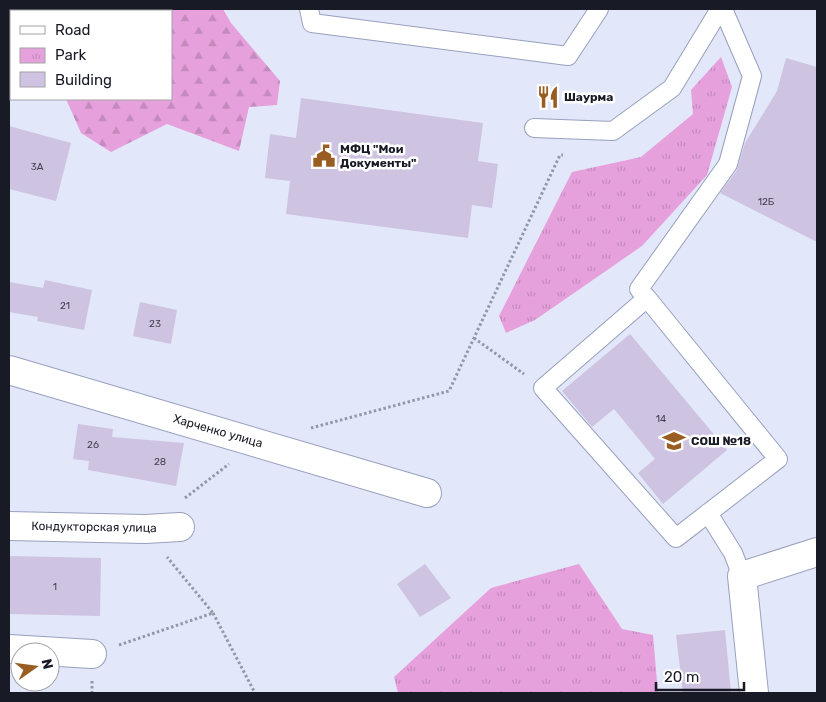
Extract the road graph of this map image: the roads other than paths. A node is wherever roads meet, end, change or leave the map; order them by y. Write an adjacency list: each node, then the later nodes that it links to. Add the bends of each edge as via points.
1 (309, 9): 2 (lane, via 312,23 568,56)
2 (599, 9)
3 (722, 9): 4 (lane, via 672,88 613,131); 5 (lane, via 752,76 728,164 639,288)
4 (534, 128)
5 (647, 298): 8 (lane, via 778,459); 8 (lane, via 543,388 676,538)
6 (9, 370): 7 (street, Харченко улица)
7 (427, 493)
8 (708, 513): 12 (lane, via 733,553)
9 (9, 526): 10 (street, Кондукторская улица)
10 (180, 527)
11 (817, 552): 12 (street)
12 (742, 576): 15 (street)
13 (9, 649): 14 (street)
14 (92, 654)
15 (754, 693)

